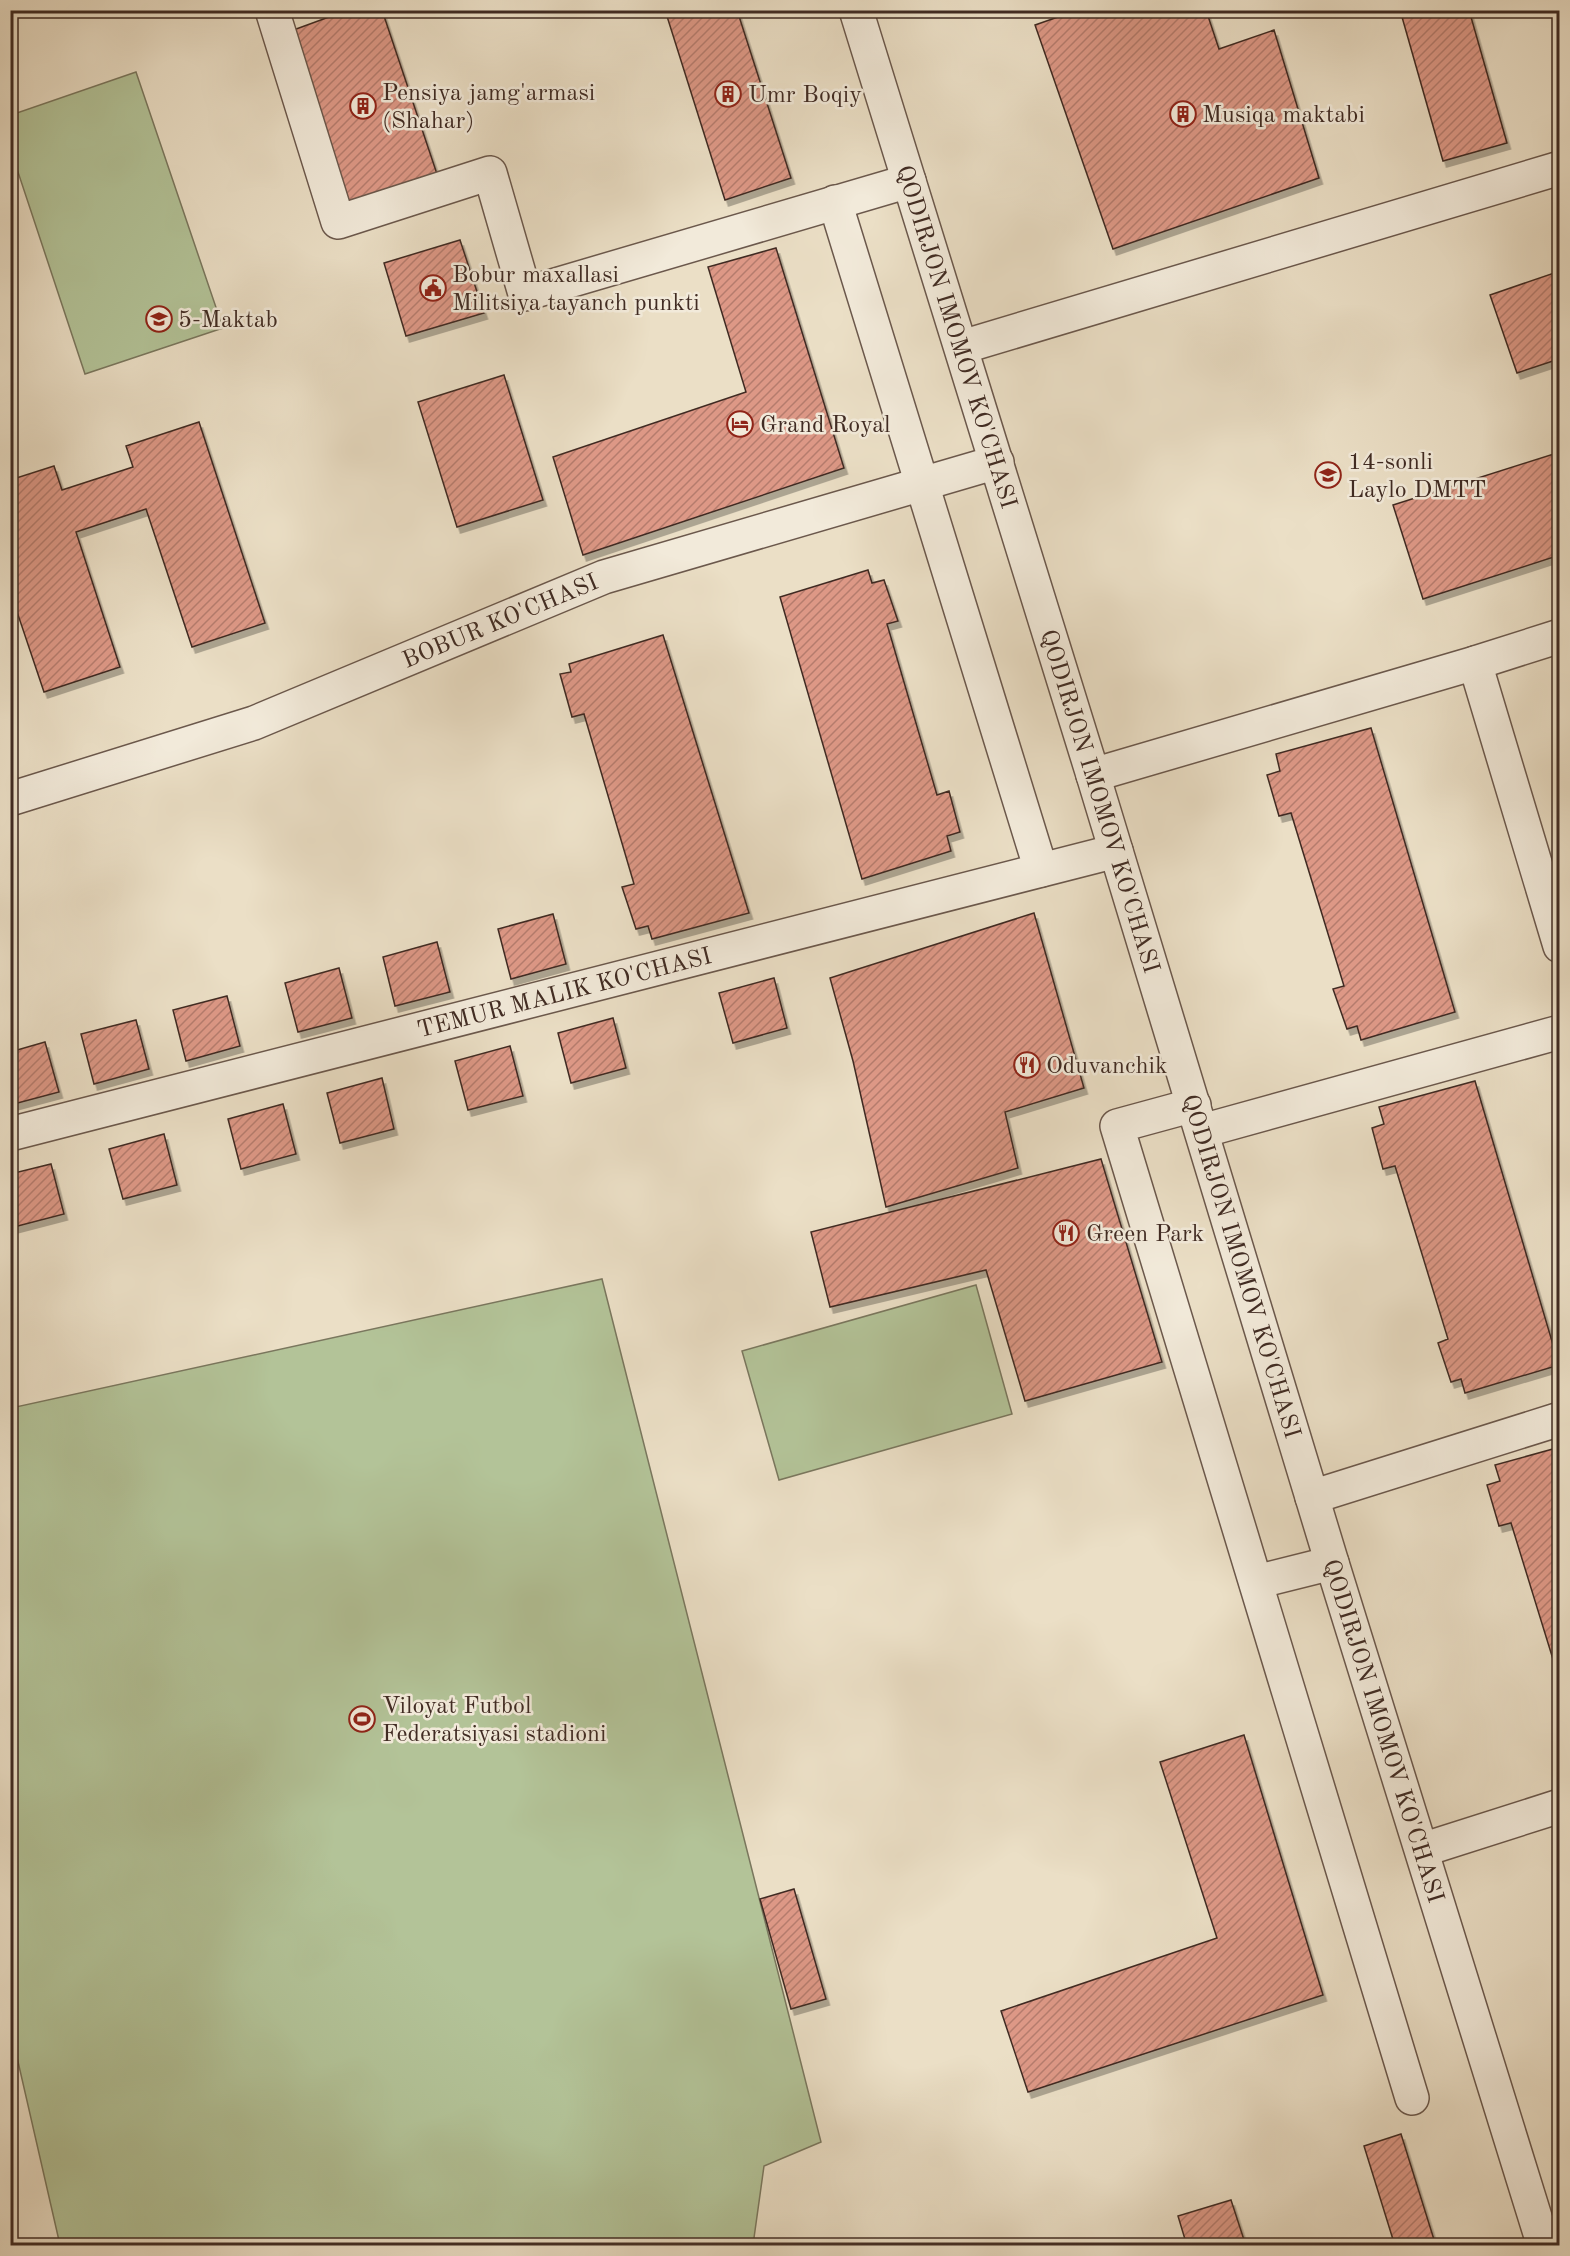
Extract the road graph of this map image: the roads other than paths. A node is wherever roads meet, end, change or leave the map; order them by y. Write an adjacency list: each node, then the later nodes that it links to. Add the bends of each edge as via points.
1 (272, 10): 5 (street, via 338,222 490,173 525,294)
2 (856, 10): 4 (street, QODIRJON IMOMOV KO'CHASI)
3 (1560, 168): 6 (street)
4 (909, 181): 5 (street); 6 (street, QODIRJON IMOMOV KO'CHASI)
5 (835, 202): 13 (street)
6 (962, 347): 7 (street, QODIRJON IMOMOV KO'CHASI)
7 (997, 462): 10 (street, QODIRJON IMOMOV KO'CHASI); 11 (street, BOBUR KO'CHASI, via 604,577 254,723)
8 (1560, 636): 9 (street)
9 (1475, 663): 10 (street); 14 (street)
10 (1093, 775): 12 (street, QODIRJON IMOMOV KO'CHASI)
11 (10, 799)
12 (1116, 851): 13 (street, TEMUR MALIK KO'CHASI); 16 (street, QODIRJON IMOMOV KO'CHASI)
13 (1041, 870): 17 (street, TEMUR MALIK KO'CHASI)
14 (1560, 946)
15 (1560, 1032): 16 (street)
16 (1198, 1118): 19 (street, QODIRJON IMOMOV KO'CHASI); 21 (street, via 1117,1126)
17 (10, 1134)
18 (1560, 1419): 19 (street)
19 (1312, 1497): 20 (street, QODIRJON IMOMOV KO'CHASI)
20 (1332, 1563): 21 (street); 23 (street, QODIRJON IMOMOV KO'CHASI)
21 (1256, 1582): 24 (street)
22 (1560, 1806): 23 (street)
23 (1422, 1850): 25 (street, QODIRJON IMOMOV KO'CHASI)
24 (1412, 2098)
25 (1544, 2246)

